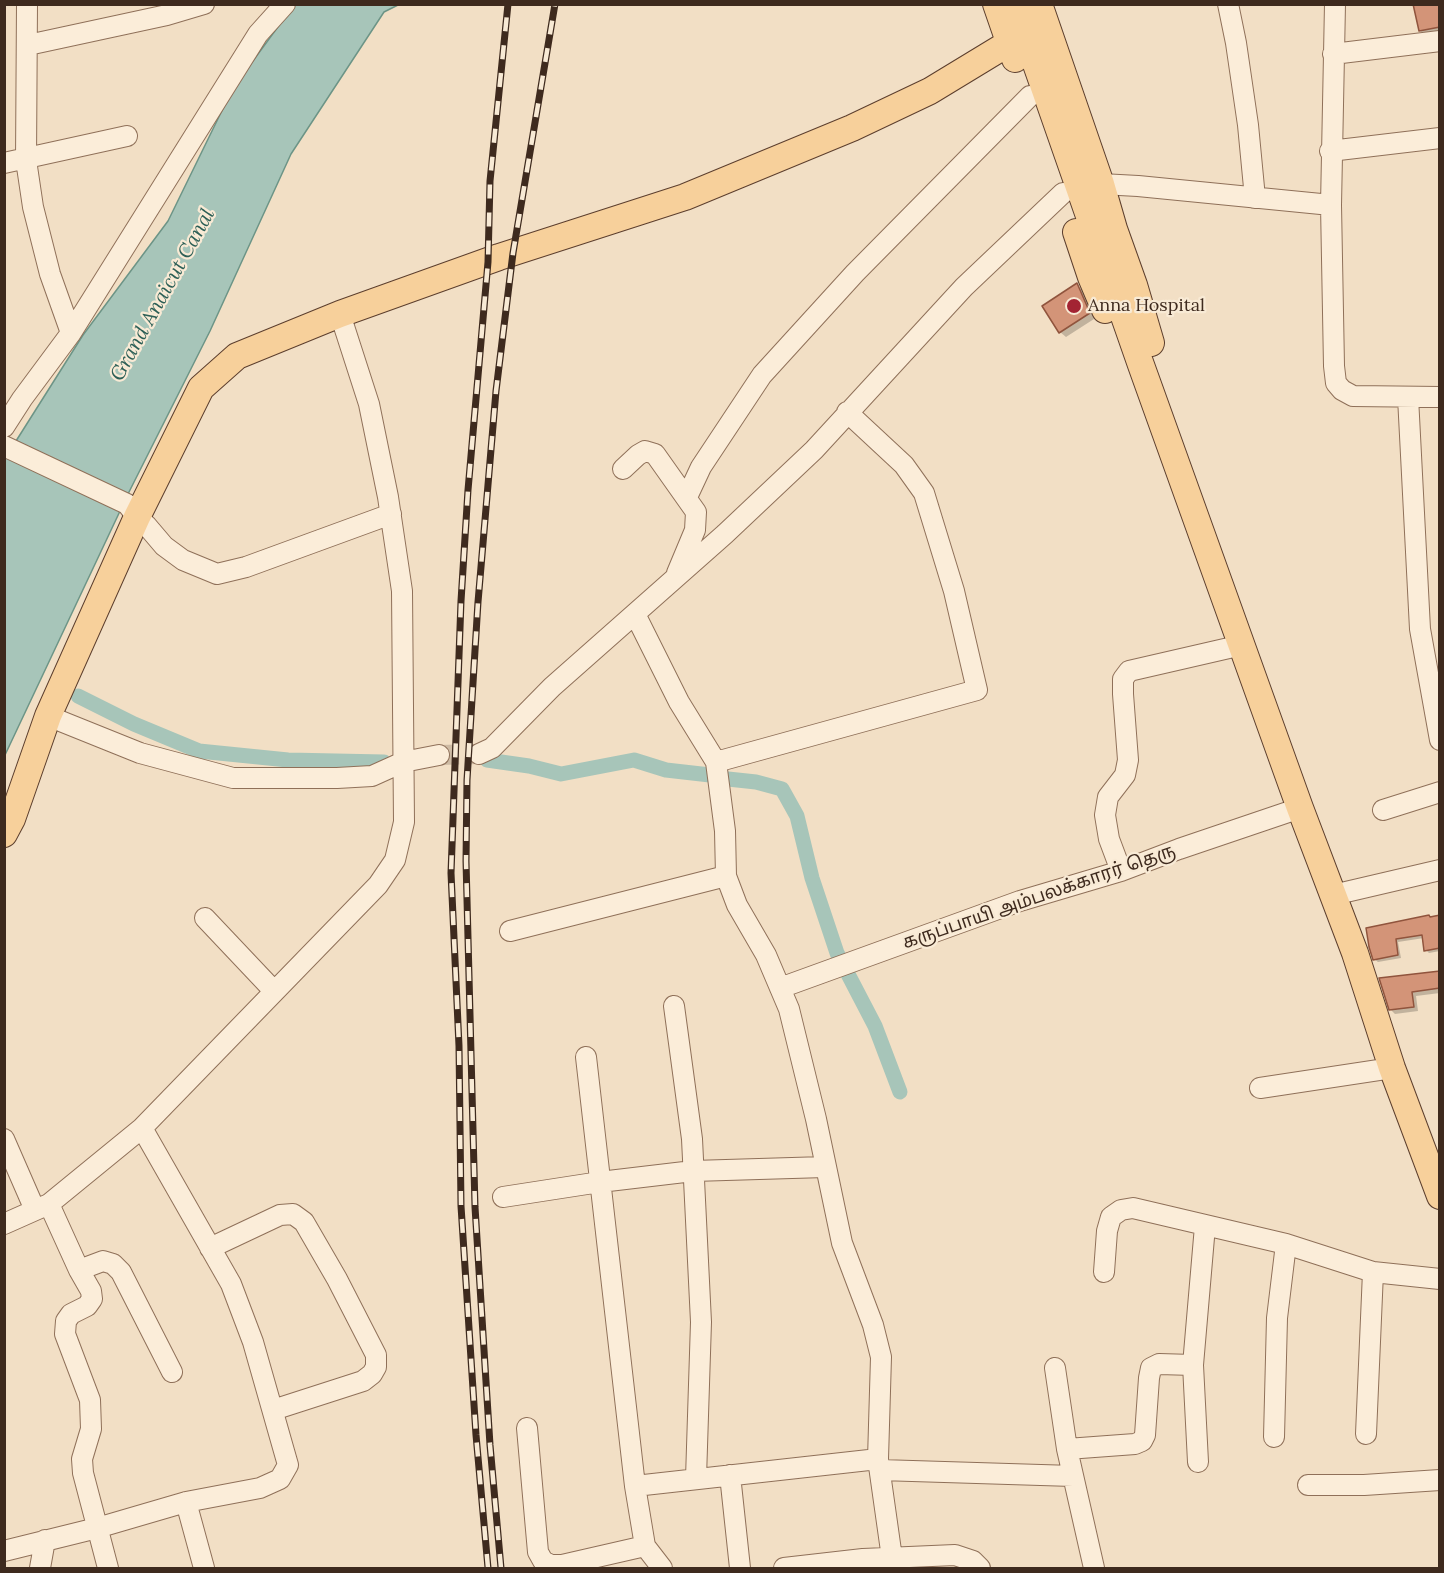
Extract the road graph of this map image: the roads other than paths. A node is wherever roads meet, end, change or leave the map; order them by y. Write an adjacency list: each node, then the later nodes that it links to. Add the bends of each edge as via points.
1 (27, 4): 11 (street)
2 (204, 4): 11 (street)
3 (285, 4): 24 (street, via 258,34)
4 (996, 4): 10 (main road)
5 (1015, 4): 27 (main road)
6 (1228, 4): 21 (street, via 1248,125)
7 (1335, 4): 12 (street)
8 (1049, 9): 19 (main road)
9 (1440, 41): 12 (street)
10 (1009, 43): 13 (main road); 23 (main road, via 930,91 882,114 685,197)
11 (28, 45): 17 (street)
12 (1333, 54): 16 (street)
13 (1030, 96): 20 (main road); 32 (street, via 855,273 762,375 700,467)
14 (128, 136): 17 (street)
15 (1440, 138): 16 (street)
16 (1330, 151): 22 (street)
17 (26, 160): 18 (street); 24 (street, via 50,274)
18 (4, 163)
19 (1101, 184): 21 (street); 27 (main road, via 1160,374)
20 (1064, 193): 27 (main road, via 1091,277 1139,386); 28 (street, via 964,287)
21 (1255, 198): 22 (street)
22 (1331, 205): 26 (street, via 1336,383 1353,396)
23 (340, 314): 33 (main road, via 237,356 201,388); 34 (street, via 369,404)
24 (70, 333): 29 (street)
25 (1440, 397): 26 (street)
26 (1408, 398): 39 (street, via 1420,628)
27 (1158, 411): 37 (main road)
28 (847, 412): 35 (street, via 814,450); 43 (street, via 904,465 924,493 954,591 977,690)
29 (4, 427)
30 (6, 447): 33 (street)
31 (623, 470): 32 (street, via 638,454 655,454)
32 (687, 497): 35 (street, via 696,512 695,530)
33 (132, 511): 34 (street, via 164,546 183,560 217,574); 38 (main road)
34 (391, 514): 42 (street, via 402,591)
35 (675, 578): 36 (street)
36 (635, 614): 40 (street, via 552,687 492,748); 43 (street)
37 (1242, 645): 45 (main road); 49 (street, via 1139,668 1129,671 1123,679 1128,760 1125,776 1108,796 1105,815)
38 (48, 716): 42 (street, via 140,753 232,778 372,776); 47 (main road)
39 (1440, 740)
40 (479, 754)
41 (439, 755): 42 (street)
42 (403, 762): 55 (street, via 404,822 395,860 378,885)
43 (716, 762): 50 (street)
44 (1440, 792): 46 (street)
45 (1300, 808): 49 (street, கருப்பாயி அம்பலக்காரர் தெரு); 51 (main road)
46 (1383, 810)
47 (4, 834)
48 (1440, 870): 51 (street)
49 (1121, 871): 54 (street, கருப்பாயி அம்பலக்காரர் தெரு, via 1020,901)
50 (726, 876): 53 (street); 54 (street)
51 (1333, 895): 58 (main road)
52 (205, 918): 55 (street)
53 (510, 931)
54 (780, 988): 62 (street, via 789,1009)
55 (274, 992): 60 (street)
56 (674, 1006): 63 (street)
57 (586, 1058): 64 (street)
58 (1392, 1068): 59 (street); 65 (main road)
59 (1260, 1088)
60 (142, 1128): 67 (street); 71 (street)
61 (4, 1139): 67 (street)
62 (825, 1167): 63 (street); 85 (street, via 842,1243 881,1357)
63 (693, 1171): 64 (street); 88 (street, via 701,1322)
64 (600, 1182): 66 (street); 91 (street)
65 (1440, 1196)
66 (503, 1197)
67 (42, 1207): 68 (street); 72 (street)
68 (4, 1224)
69 (1205, 1226): 70 (street); 73 (street, via 1134,1208 1121,1210 1111,1217 1107,1231); 76 (street)
70 (1286, 1244): 74 (street); 82 (street, via 1277,1318)
71 (210, 1248): 79 (street, via 231,1284); 79 (street, via 280,1215 293,1214 304,1222 338,1279 376,1355 376,1367 363,1381)
72 (79, 1270): 78 (street, via 104,1261 121,1272); 93 (street, via 92,1299 71,1314 65,1334 90,1400 91,1429 82,1459)
73 (1104, 1272)
74 (1373, 1272): 75 (street); 81 (street)
75 (1440, 1279)
76 (1193, 1365): 83 (street, via 1159,1364 1151,1368 1142,1441); 84 (street)
77 (1055, 1368): 83 (street)
78 (172, 1372)
79 (273, 1410): 92 (street, via 288,1465 280,1479 260,1488)
80 (527, 1428): 98 (street, via 538,1552 543,1561 562,1565)
81 (1366, 1434)
82 (1274, 1437)
83 (1067, 1449): 87 (street)
84 (1198, 1462)
85 (879, 1464): 86 (street); 87 (street); 97 (street)
86 (730, 1475): 88 (street); 104 (street)
87 (1073, 1476): 107 (street)
88 (696, 1478): 91 (street)
89 (1440, 1480): 90 (street)
90 (1308, 1485)
91 (635, 1486): 95 (street)
92 (186, 1502): 93 (street); 102 (street)
93 (97, 1528): 94 (street); 101 (street)
94 (45, 1540): 96 (street); 100 (street)
95 (645, 1546): 98 (street); 103 (street)
96 (4, 1551)
97 (892, 1558): 99 (street); 106 (street, via 955,1555 973,1561)
98 (620, 1560)
99 (863, 1564): 105 (street)
100 (40, 1569)
101 (108, 1569)
102 (204, 1569)
103 (662, 1569)
104 (740, 1569)
105 (784, 1569)
106 (980, 1569)
107 (1094, 1569)

